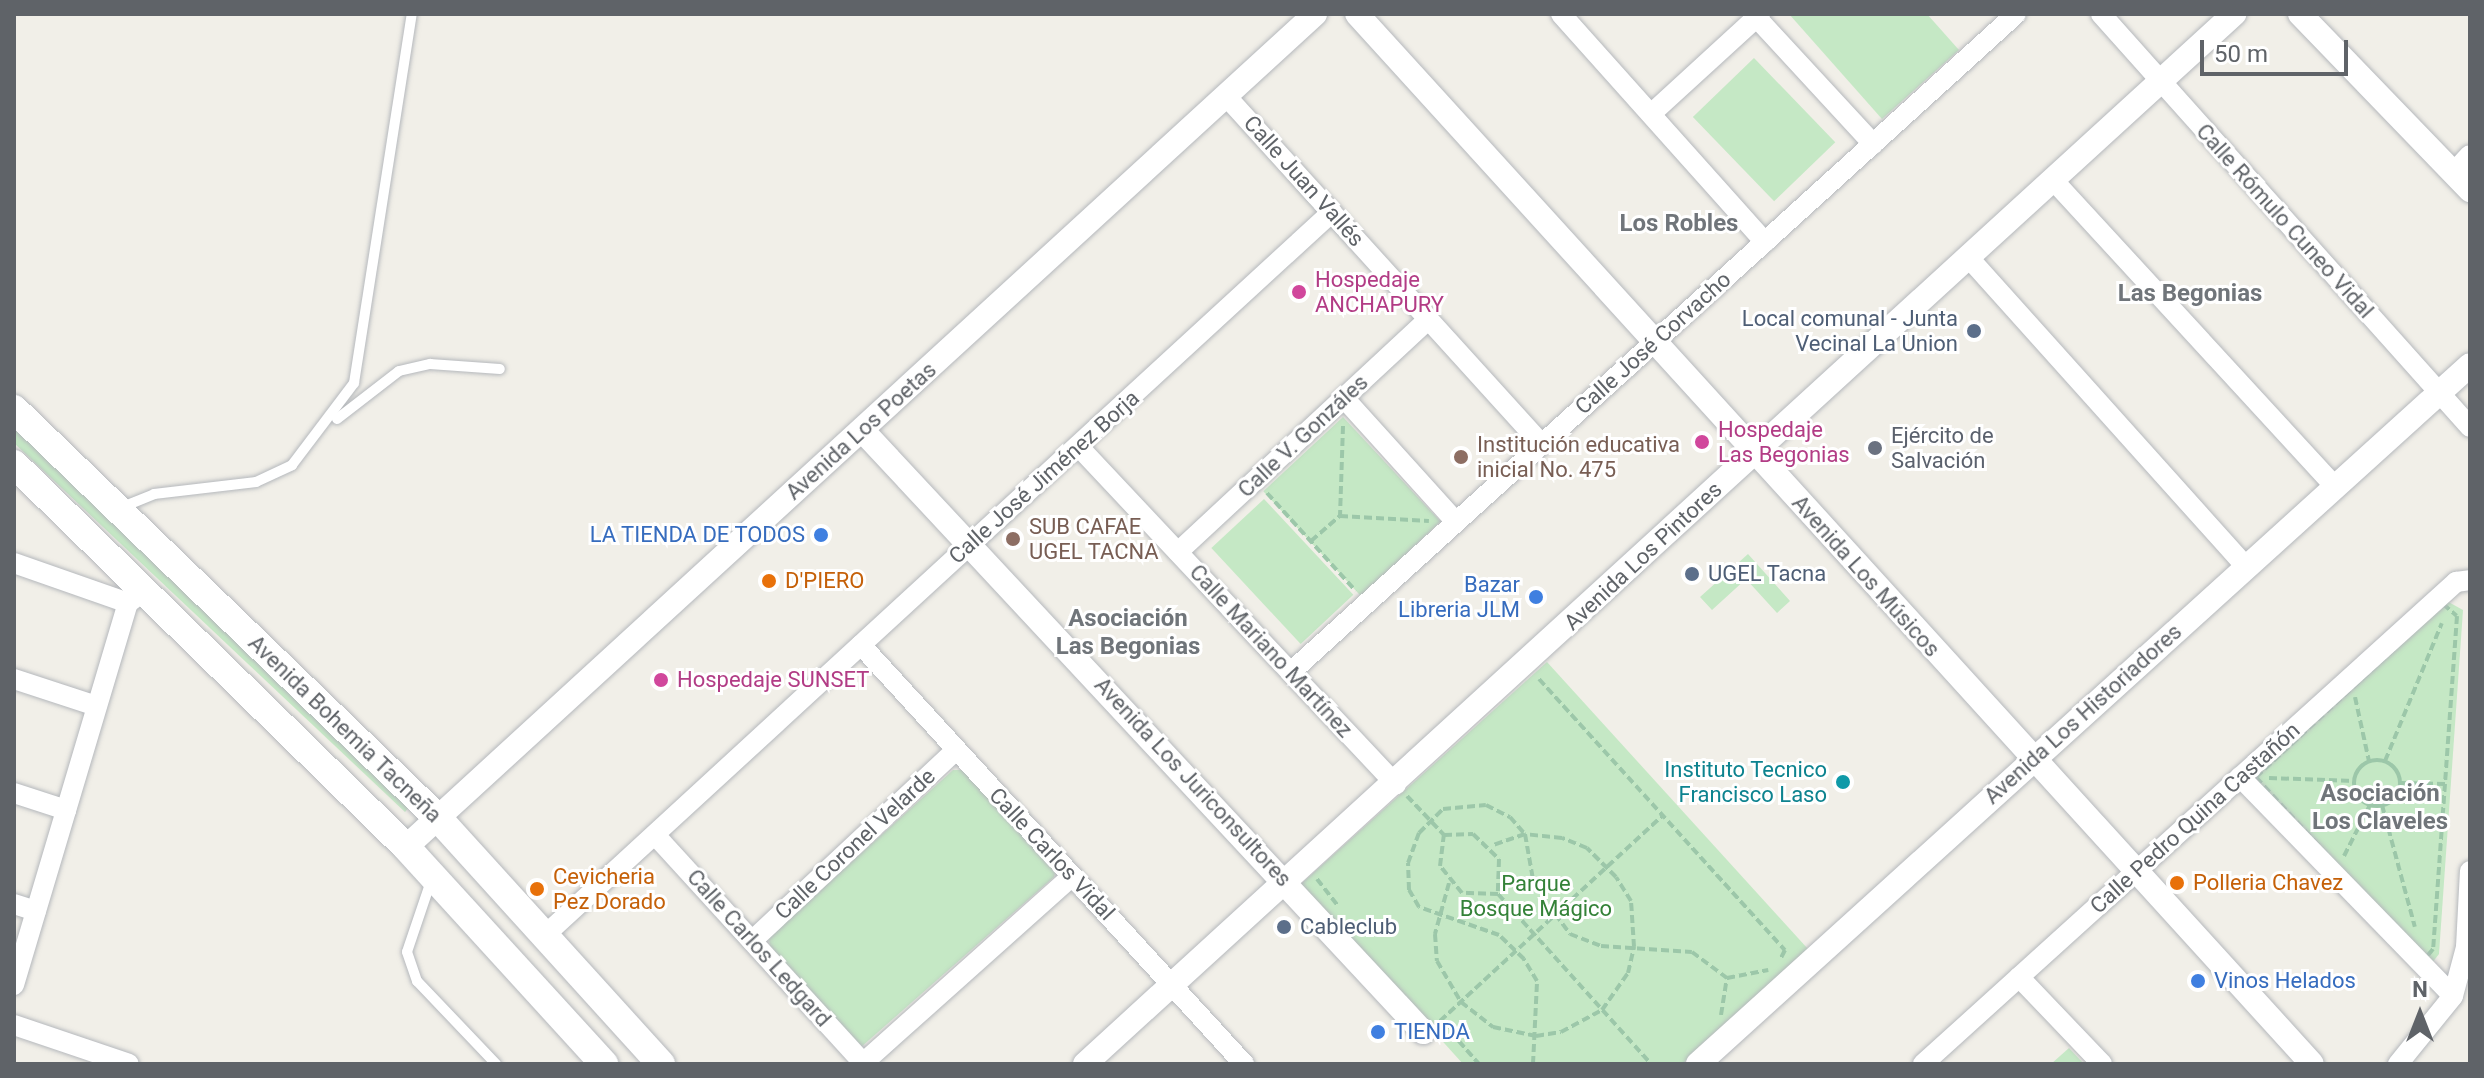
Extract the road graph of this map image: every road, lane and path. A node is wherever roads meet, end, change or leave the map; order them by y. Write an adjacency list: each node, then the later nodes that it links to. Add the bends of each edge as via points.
1 (412, 14): 28 (lane, via 354,383)
2 (1315, 14): 11 (street, Avenida Los Poetas)
3 (1357, 14): 20 (street, Avenida Los Músicos)
4 (1561, 14): 12 (street)
5 (2016, 14): 13 (street, Calle José Corvacho)
6 (2101, 14): 10 (street, Calle Rómulo Cuneo Vidal)
7 (2234, 14): 10 (street, Avenida Los Pintores)
8 (2300, 14): 14 (street)
9 (1758, 16): 12 (street); 13 (street)
10 (2161, 83): 15 (street, Avenida Los Pintores); 23 (street, Calle Rómulo Cuneo Vidal)
11 (1226, 96): 16 (street, Calle Juan Vallés); 29 (street, Avenida Los Poetas)
12 (1651, 114): 17 (street)
13 (1873, 144): 17 (street, Calle José Corvacho)
14 (2465, 172)
15 (2054, 181): 18 (street, Avenida Los Pintores); 34 (street)
16 (1332, 212): 19 (street, Calle Juan Vallés); 31 (street, Calle José Jiménez Borja)
17 (1765, 242): 20 (street, Calle José Corvacho)
18 (1969, 258): 32 (street, Avenida Los Pintores); 43 (street)
19 (1429, 319): 24 (street, Calle V. Gonzáles); 30 (street, Calle Juan Vallés)
20 (1655, 342): 30 (street, Calle José Corvacho); 32 (street, Avenida Los Músicos)
21 (2470, 365): 23 (street, Avenida Los Historiadores)
22 (500, 369): 28 (lane, via 430,364 399,371)
23 (2441, 393): 27 (street, Calle Rómulo Cuneo Vidal); 34 (street, Avenida Los Historiadores)
24 (1344, 398): 38 (street); 41 (street, Calle V. Gonzáles)
25 (14, 409): 36 (main road, Avenida Bohemia Tacneña)
26 (1343, 420): 37 (path)
27 (2470, 427)
28 (326, 428): 36 (lane, via 292,465 256,482 154,494)
29 (862, 430): 40 (street, Avenida Los Juriconsultores); 68 (street, Avenida Los Poetas)
30 (1542, 444): 38 (street, Calle José Corvacho)
31 (1079, 447): 40 (street, Calle José Jiménez Borja); 41 (street, Calle Mariano Martínez)
32 (1754, 453): 55 (street, Avenida Los Músicos); 62 (street, Avenida Los Pintores)
33 (14, 464): 46 (main road, Avenida Bohemia Tacneña)
34 (2335, 487): 43 (street, Avenida Los Historiadores)
35 (1266, 492): 39 (path)
36 (118, 509): 68 (main road, Avenida Bohemia Tacneña)
37 (1340, 516): 38 (path); 39 (path)
38 (1447, 522): 49 (street, Calle José Corvacho)
39 (1311, 541): 45 (path)
40 (971, 542): 48 (street, Calle José Jiménez Borja); 81 (street, Avenida Los Juriconsultores)
41 (1178, 552): 49 (street, Calle Mariano Martínez)
42 (14, 563): 46 (street)
43 (2246, 567): 55 (street, Avenida Los Historiadores)
44 (2470, 580): 58 (street, Calle Pedro Quina Castañón, via 2456,582)
45 (1359, 594)
46 (136, 597): 53 (street); 74 (main road, Avenida Bohemia Tacneña)
47 (2450, 605): 52 (path, via 2438,606); 57 (path); 61 (path, via 2457,616)
48 (861, 645): 54 (street, Calle Carlos Vidal); 71 (street, Calle José Jiménez Borja)
49 (1291, 672): 62 (street, Calle Mariano Martínez)
50 (1540, 678): 67 (path)
51 (14, 679): 53 (street)
52 (2352, 683): 56 (path); 58 (path)
53 (96, 706): 66 (street)
54 (956, 750): 80 (street, Calle Carlos Vidal); 90 (street, Calle Coronel Velarde)
55 (2033, 759): 76 (street, Avenida Los Músicos); 115 (street, Avenida Los Historiadores)
56 (2369, 761): 57 (path); 59 (path)
57 (2385, 761): 60 (path)
58 (2248, 777): 59 (path); 76 (street, Calle Pedro Quina Castañón); 77 (path); 98 (street)
59 (2354, 781): 64 (path)
60 (2401, 783): 61 (path); 65 (path)
61 (2445, 784): 93 (path, via 2433,949)
62 (1401, 789): 69 (path); 81 (street, Avenida Los Pintores)
63 (14, 793): 66 (street)
64 (2370, 805): 65 (path); 77 (path)
65 (2382, 805): 93 (path)
66 (66, 810): 85 (street)
67 (1663, 815): 75 (path); 95 (path, via 1785,950 1775,968)
68 (438, 818): 74 (street, Avenida Los Poetas); 89 (main road, Avenida Bohemia Tacneña)
69 (1429, 820): 70 (path, via 1463,804 1486,805); 72 (path); 87 (path, via 1408,863 1409,890)
70 (1525, 834): 73 (path); 75 (path, via 1587,848); 86 (path, via 1534,885)
71 (655, 835): 89 (street, Calle José Jiménez Borja); 90 (street, Calle Carlos Ledgard)
72 (1444, 835): 73 (path, via 1473,834); 82 (path, via 1440,866)
73 (1493, 845): 83 (path)
74 (406, 847): 79 (main road, Avenida Bohemia Tacneña)
75 (1606, 867): 86 (path); 91 (path, via 1631,901)
76 (2137, 870): 94 (street, Calle Pedro Quina Castañón); 118 (street, Avenida Los Músicos)
77 (2337, 871): 93 (path)
78 (2470, 871): 98 (street, via 2466,947)
79 (433, 876): 106 (main road, Avenida Bohemia Tacneña); 108 (lane, via 407,952 417,981)
80 (1072, 876): 97 (street, Calle Carlos Vidal); 110 (street)
81 (1286, 883): 97 (street, Avenida Los Pintores); 102 (street, Avenida Los Juriconsultores)
82 (1449, 883): 83 (path, via 1462,893); 87 (path)
83 (1498, 894): 88 (path)
84 (14, 904): 85 (street)
85 (36, 911): 96 (street)
86 (1553, 917): 88 (path); 91 (path, via 1570,934)
87 (1437, 918): 92 (path, via 1499,935); 99 (path, via 1437,961)
88 (1534, 934): 92 (path); 100 (path)
89 (544, 936): 109 (main road, Avenida Bohemia Tacneña)
90 (754, 939): 110 (street, Calle Carlos Ledgard)
91 (1634, 947): 95 (path, via 1692,952); 100 (path, via 1628,973)
92 (1516, 951): 99 (path); 104 (path, via 1537,981)
93 (2424, 960)
94 (2019, 977): 116 (street, Calle Pedro Quina Castañón); 117 (street)
95 (1727, 978): 103 (path, via 1720,1019)
96 (14, 985)
97 (1173, 985): 111 (street, Avenida Los Pintores); 112 (street, Calle Carlos Vidal)
98 (2453, 996): 119 (street)
99 (1461, 1002): 102 (path); 104 (path, via 1493,1027)
100 (1602, 1010): 104 (path, via 1561,1032); 114 (path)
101 (14, 1025): 105 (street)
102 (1432, 1026)
103 (1710, 1028)
104 (1536, 1036): 113 (path)
105 (79, 1056): 107 (street)
106 (593, 1061)
107 (129, 1064)
108 (496, 1064)
109 (661, 1064)
110 (862, 1064)
111 (1085, 1064)
112 (1244, 1064)
113 (1533, 1064)
114 (1651, 1064)
115 (1698, 1064)
116 (1923, 1064)
117 (2102, 1064)
118 (2312, 1064)
119 (2398, 1064)

